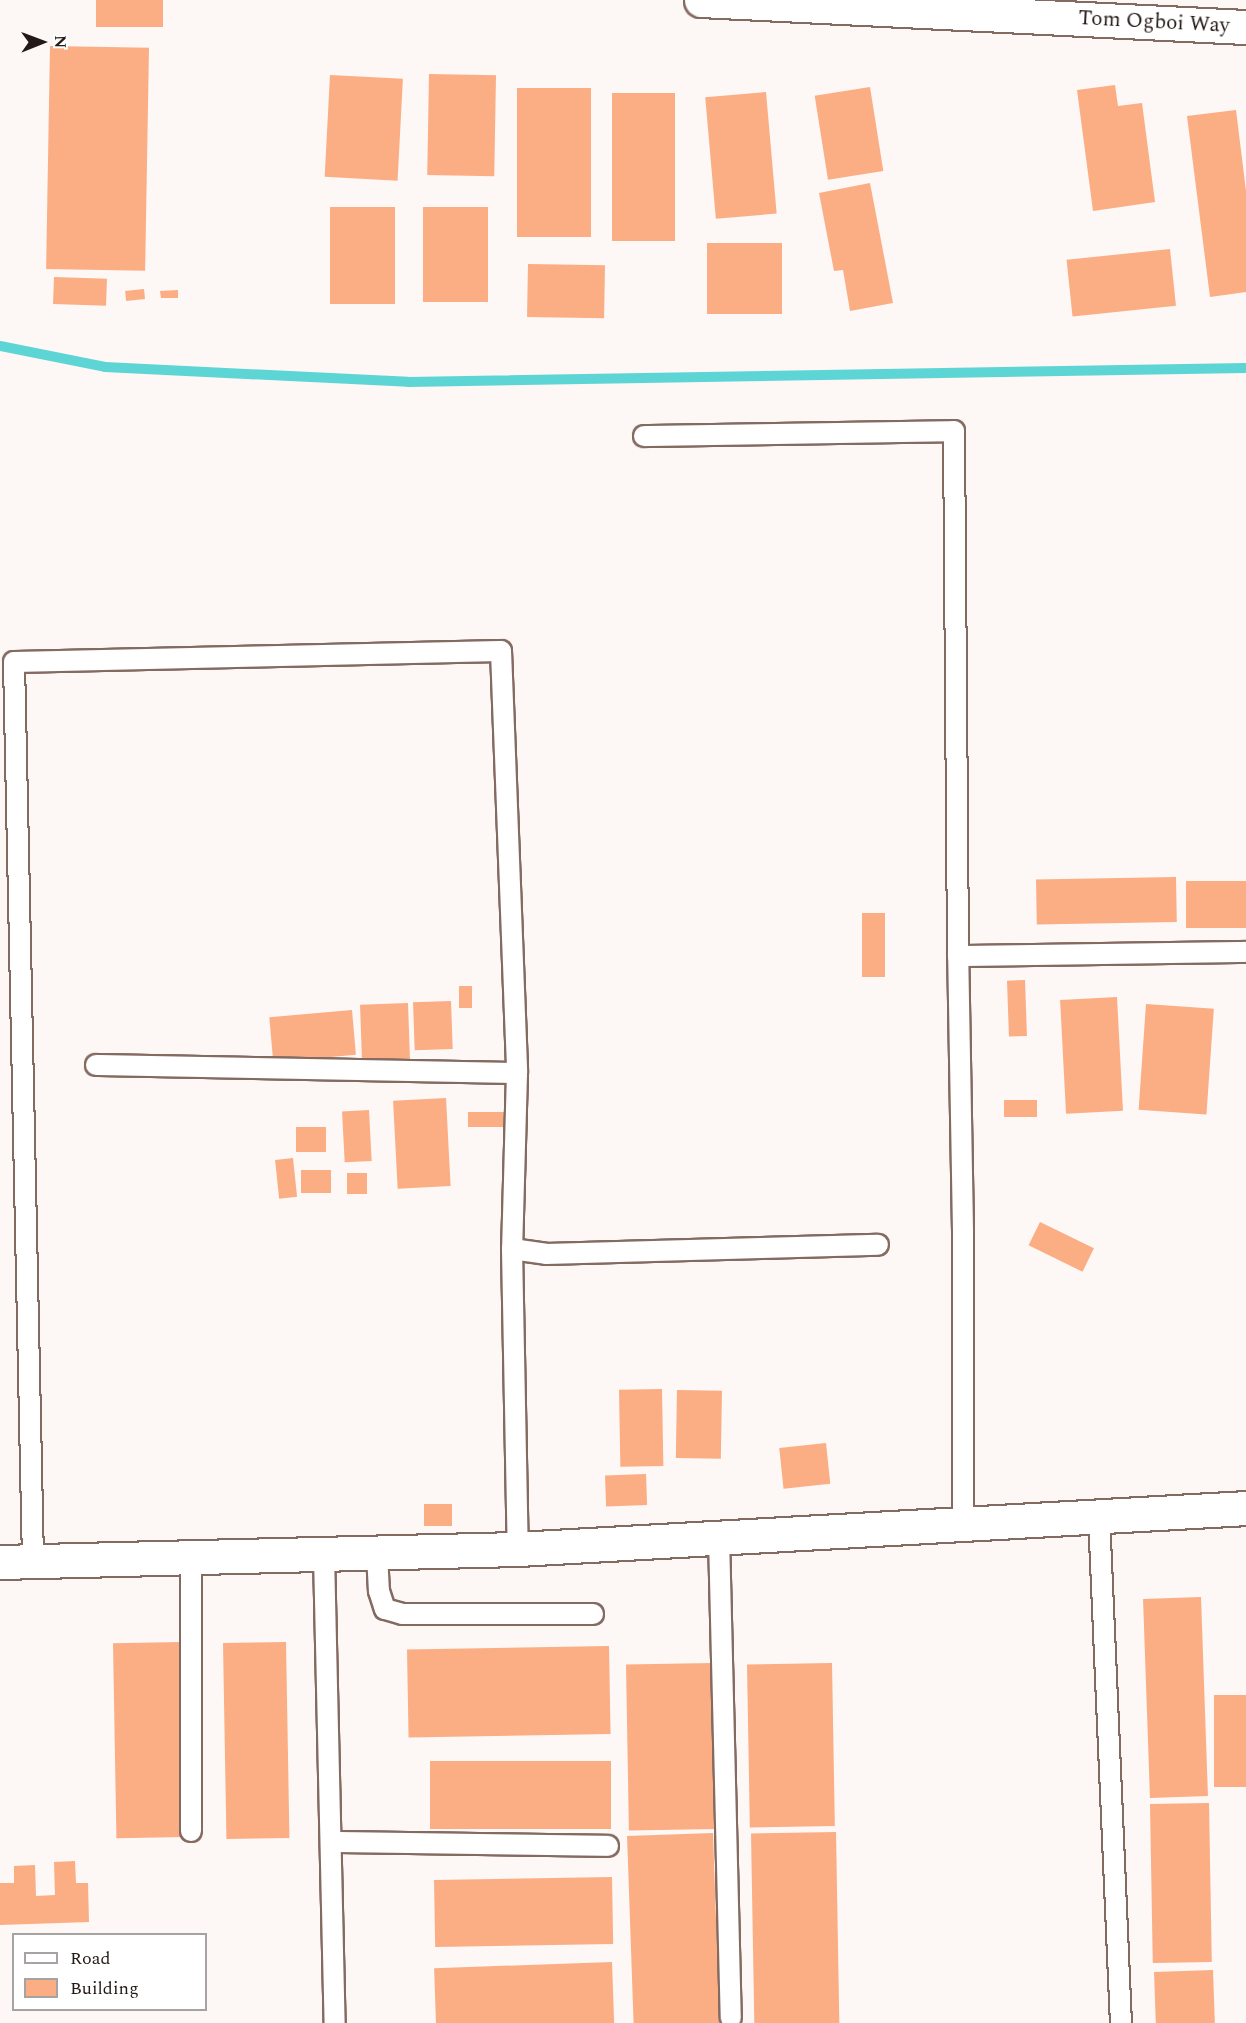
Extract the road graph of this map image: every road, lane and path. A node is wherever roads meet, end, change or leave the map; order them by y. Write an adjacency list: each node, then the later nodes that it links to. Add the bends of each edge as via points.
1 (701, 0): 2 (street, Tom Ogboi Way)
2 (1246, 27)
3 (644, 436): 5 (lane, via 954,431)
4 (1246, 952): 5 (lane)
5 (958, 956): 12 (lane)
6 (96, 1065): 7 (lane)
7 (517, 1073): 9 (lane); 18 (lane, via 501,651 14,662)
8 (878, 1245): 9 (lane, via 546,1254)
9 (512, 1248): 14 (lane)
10 (1246, 1508): 11 (street)
11 (1099, 1516): 12 (street); 26 (lane)
12 (963, 1522): 13 (street)
13 (719, 1537): 14 (street); 24 (lane)
14 (518, 1549): 15 (street)
15 (377, 1554): 16 (street); 20 (lane, via 379,1591 385,1609 402,1614)
16 (324, 1555): 17 (street); 22 (lane)
17 (191, 1557): 18 (street); 21 (lane)
18 (33, 1561): 19 (street)
19 (0, 1562)
20 (593, 1614)
21 (191, 1831)
22 (331, 1842): 23 (lane); 25 (lane)
23 (608, 1846)
24 (731, 2018)
25 (335, 2023)
26 (1121, 2023)

